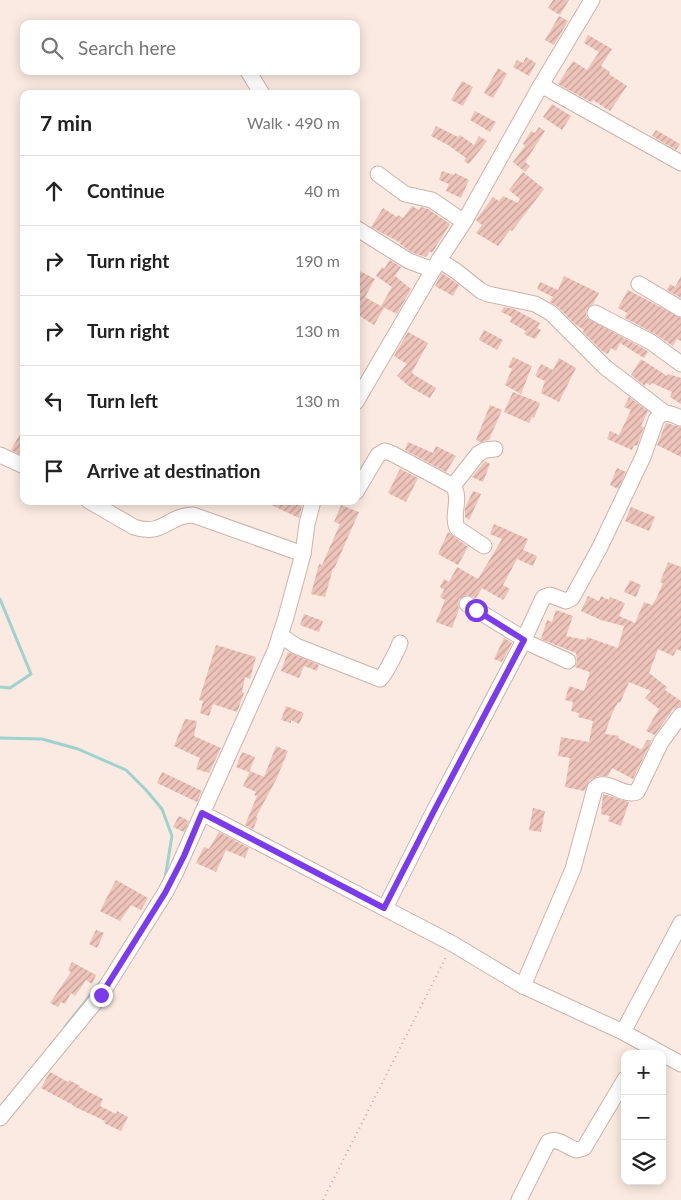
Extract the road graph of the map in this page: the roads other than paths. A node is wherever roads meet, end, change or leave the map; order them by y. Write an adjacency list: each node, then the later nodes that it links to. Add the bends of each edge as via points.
1 (592, 0): 3 (street)
2 (250, 75): 4 (street)
3 (541, 85): 5 (street); 7 (street)
4 (260, 90)
5 (681, 163)
6 (378, 174): 7 (street, via 405,194 432,200)
7 (464, 222): 9 (street)
8 (360, 230): 9 (street, via 409,261)
9 (436, 265): 14 (street); 15 (street, via 456,271 488,294 535,304 551,313 605,367)
10 (639, 284): 11 (street)
11 (681, 309)
12 (595, 313): 13 (street, via 650,342)
13 (681, 364)
14 (360, 395)
15 (665, 413): 16 (street); 28 (street, via 658,415 599,549 572,598 566,601 550,595 544,597)
16 (681, 418)
17 (495, 449): 21 (street, via 478,454)
18 (0, 455): 19 (street)
19 (20, 464)
20 (360, 485): 21 (street, via 378,455 386,451)
21 (453, 486): 24 (street, via 457,528)
22 (97, 505): 25 (street, via 142,530 157,530 185,515 193,515)
23 (312, 505): 25 (street)
24 (484, 546)
25 (303, 554): 27 (street)
26 (466, 604): 28 (street)
27 (280, 635): 29 (street, via 296,646 380,679 385,676); 32 (street)
28 (524, 640): 30 (street); 33 (street)
29 (400, 643)
30 (568, 661)
31 (681, 715): 35 (street, via 661,742 637,792 627,793 603,784 595,788 573,869)
32 (202, 813): 33 (street); 40 (street, via 165,893 101,995)
33 (384, 908): 35 (street)
34 (681, 923): 36 (street)
35 (523, 986): 36 (street)
36 (623, 1032): 37 (street)
37 (642, 1049): 38 (street)
38 (681, 1064)
39 (621, 1086): 41 (street, via 584,1148 576,1150 559,1141 548,1142)
40 (0, 1118)
41 (519, 1200)

